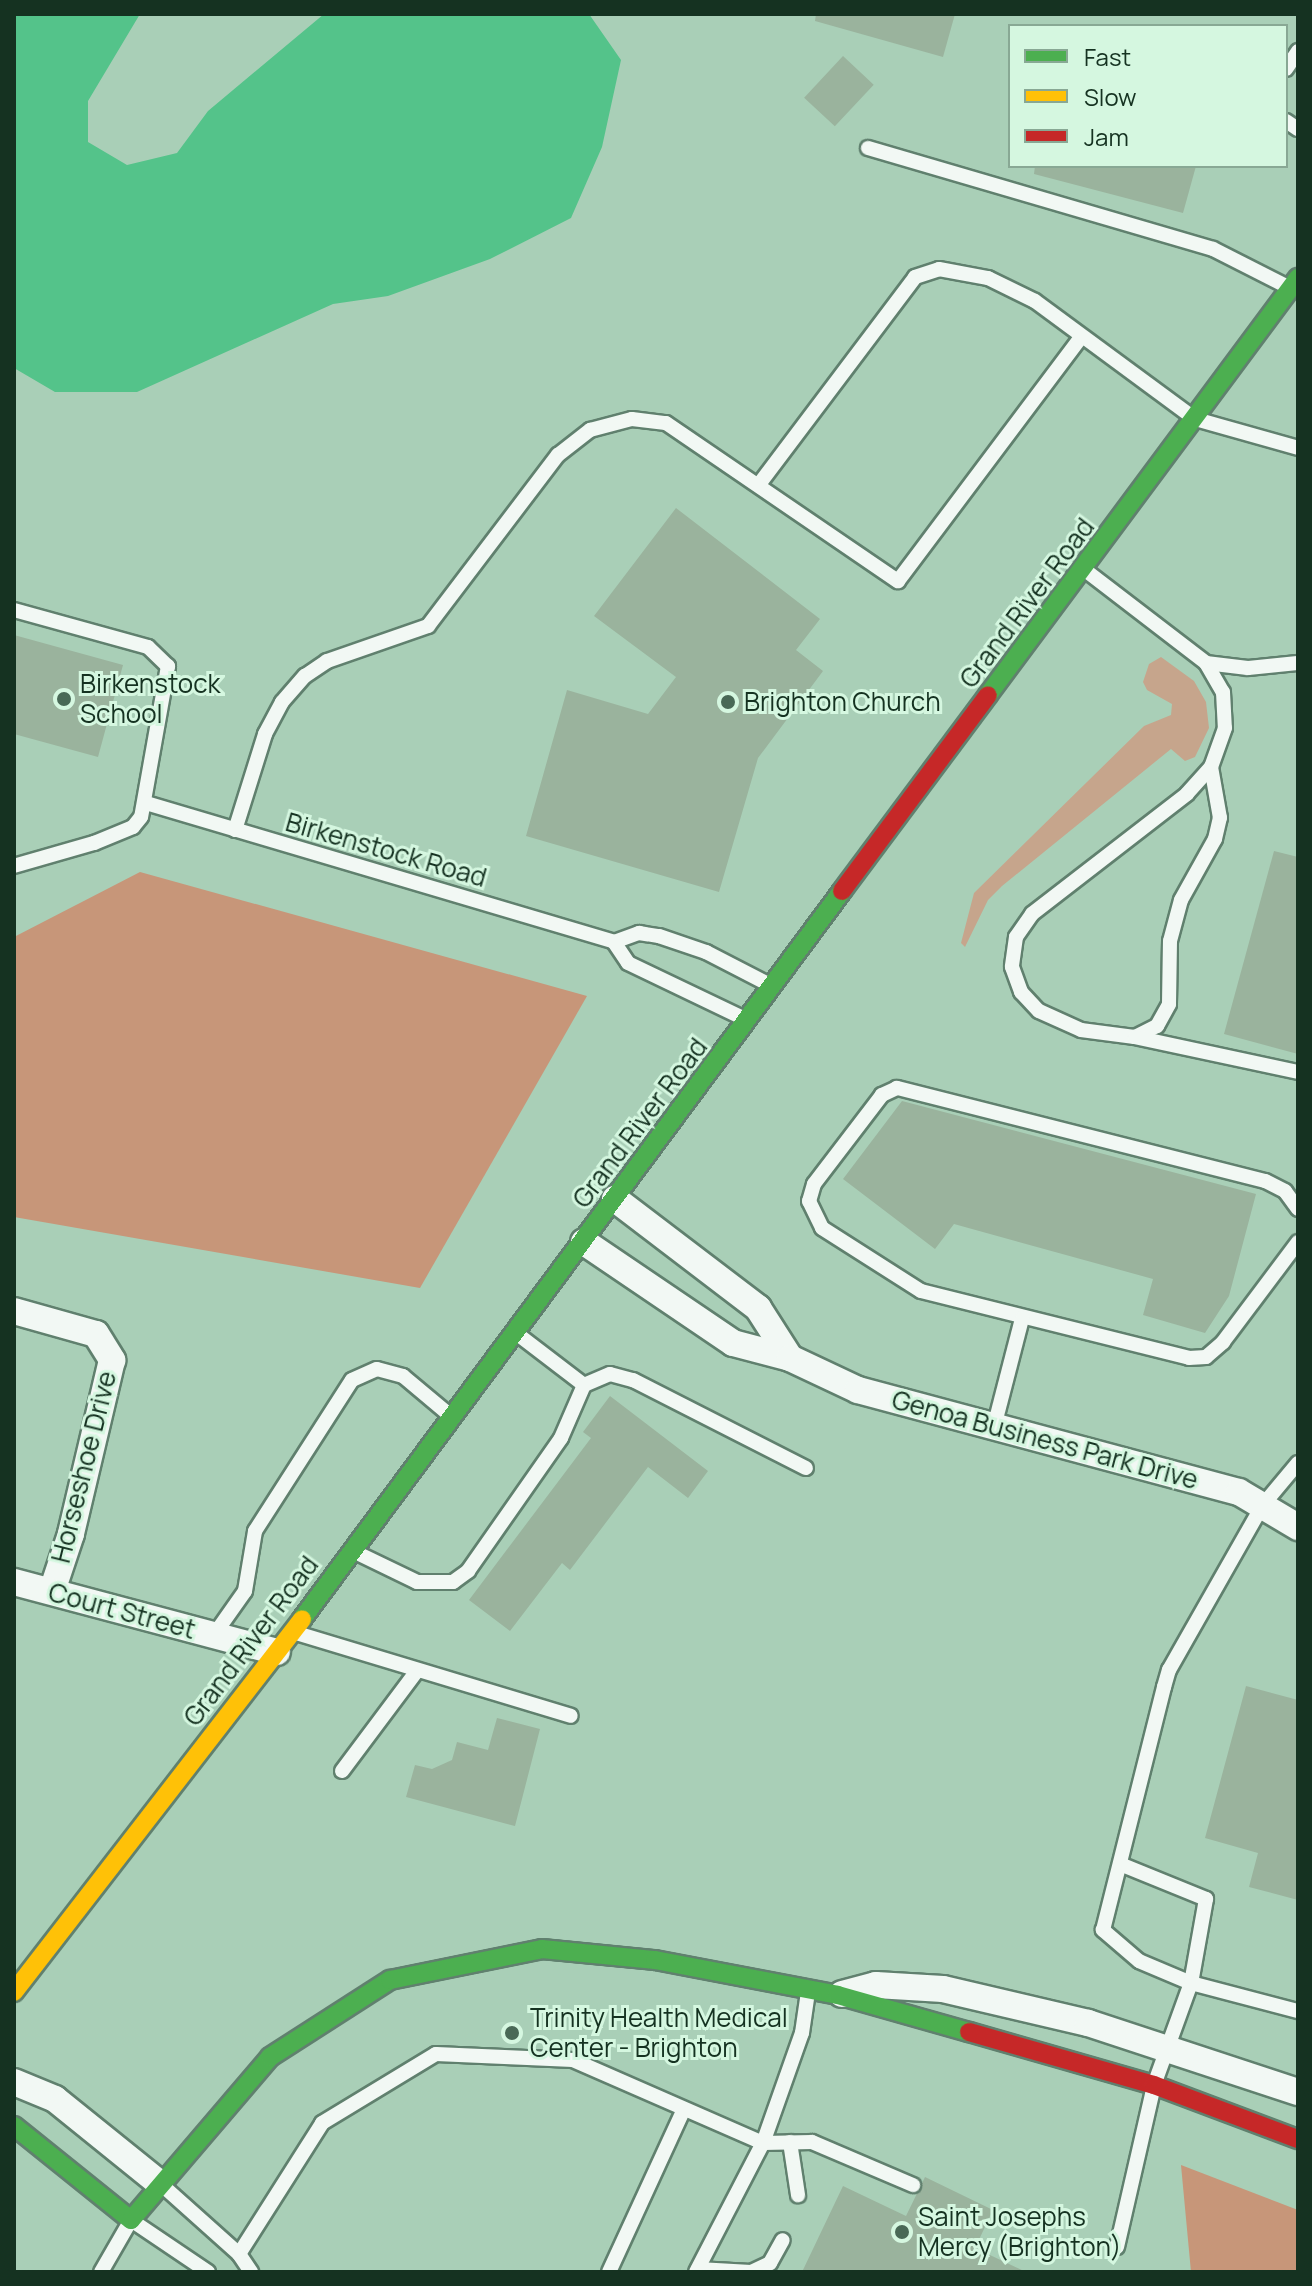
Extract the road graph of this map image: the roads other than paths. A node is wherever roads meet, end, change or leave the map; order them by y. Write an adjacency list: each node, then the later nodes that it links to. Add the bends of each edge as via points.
1 (868, 148): 2 (lane, via 1213,249)
2 (1294, 283): 4 (main road, Grand River Road)
3 (1082, 336): 4 (lane); 6 (lane, via 1035,301 997,282 939,269 915,277); 6 (lane, via 898,581)
4 (1195, 419): 5 (lane); 7 (main road, Grand River Road)
5 (1298, 448)
6 (760, 483): 13 (lane, via 666,423 632,419 590,430 558,455 428,626 327,661 305,676 282,702 265,734)
7 (1085, 569): 9 (lane); 16 (main road, Grand River Road)
8 (14, 610): 12 (lane, via 160,654 168,666 168,680)
9 (1206, 663): 10 (lane, via 1248,668); 11 (lane, via 1223,692 1225,716)
10 (1298, 663)
11 (1211, 767): 18 (lane, via 1219,790 1215,839 1181,900 1170,941 1169,1004 1157,1026); 18 (lane, via 1187,794 1032,914 1016,937 1012,967 1021,992 1039,1011 1081,1030)
12 (146, 803): 13 (lane, Birkenstock Road); 14 (lane, via 133,827)
13 (235, 830): 15 (lane, Birkenstock Road)
14 (14, 866)
15 (614, 942): 16 (lane, Birkenstock Road, via 639,933 659,936 706,952); 17 (lane, Birkenstock Road, via 628,963)
16 (774, 987): 17 (main road, Grand River Road)
17 (748, 1021): 20 (main road, Grand River Road)
18 (1135, 1037): 19 (lane)
19 (1298, 1072)
20 (615, 1199): 22 (main road, Grand River Road); 27 (street, via 758,1308)
21 (1298, 1209): 25 (lane, via 1285,1191 1265,1181 914,1089 897,1088 882,1095 814,1184 809,1201 814,1216 822,1228 895,1279)
22 (584, 1242): 26 (main road, Grand River Road); 27 (street, Genoa Business Park Drive, via 733,1343)
23 (1298, 1242): 25 (lane, via 1285,1265 1206,1357 1189,1358)
24 (14, 1311): 37 (street, Horseshoe Drive, via 96,1334 112,1360 71,1534)
25 (1022, 1319): 30 (lane)
26 (516, 1332): 28 (lane); 29 (main road, Grand River Road)
27 (790, 1358): 30 (street, Genoa Business Park Drive, via 858,1390)
28 (584, 1385): 32 (lane, via 610,1374 633,1380); 35 (lane, via 561,1438 468,1571 453,1582 417,1582)
29 (452, 1418): 35 (main road, Grand River Road); 38 (lane, via 403,1376 377,1369 352,1380 255,1531 245,1591)
30 (994, 1427): 33 (street, Genoa Business Park Drive, via 1239,1492)
31 (1298, 1463): 33 (lane)
32 (806, 1468)
33 (1262, 1506): 34 (street, Genoa Business Park Drive); 43 (lane, via 1169,1670)
34 (1298, 1527)
35 (352, 1551): 39 (main road, Grand River Road)
36 (14, 1582): 37 (street, Court Street)
37 (52, 1591): 38 (street, Court Street)
38 (214, 1635): 39 (street, Court Street)
39 (284, 1642): 40 (lane); 46 (main road, Grand River Road)
40 (416, 1672): 41 (lane); 42 (lane)
41 (571, 1716)
42 (342, 1771)
43 (1120, 1864): 44 (lane, via 1103,1930 1139,1961); 44 (lane, via 1206,1899)
44 (1191, 1983): 48 (lane); 49 (lane)
45 (808, 1989): 47 (main road); 57 (lane, via 802,2033); 58 (main road, via 655,1960 542,1949 390,1980 270,2057)
46 (14, 1992)
47 (838, 1995): 49 (street, via 876,1985 943,1989); 51 (main road)
48 (1298, 2011)
49 (1167, 2046): 51 (lane); 52 (street)
50 (14, 2082): 58 (street, via 55,2099)
51 (1154, 2085): 55 (main road); 63 (lane)
52 (1298, 2092)
53 (684, 2109): 57 (lane); 64 (lane, via 573,2060 436,2054 322,2123); 69 (lane)
54 (14, 2126): 61 (main road)
55 (1298, 2139)
56 (790, 2142): 57 (lane); 59 (lane, via 812,2142); 60 (lane)
57 (763, 2143): 65 (lane)
58 (159, 2183): 61 (main road); 64 (lane)
59 (913, 2185)
60 (798, 2195)
61 (131, 2220): 66 (lane); 67 (lane)
62 (783, 2240): 65 (lane, via 770,2263 751,2272)
63 (1117, 2247)
64 (239, 2254): 68 (lane)
65 (697, 2270)
66 (101, 2272)
67 (208, 2272)
68 (251, 2272)
69 (609, 2272)

